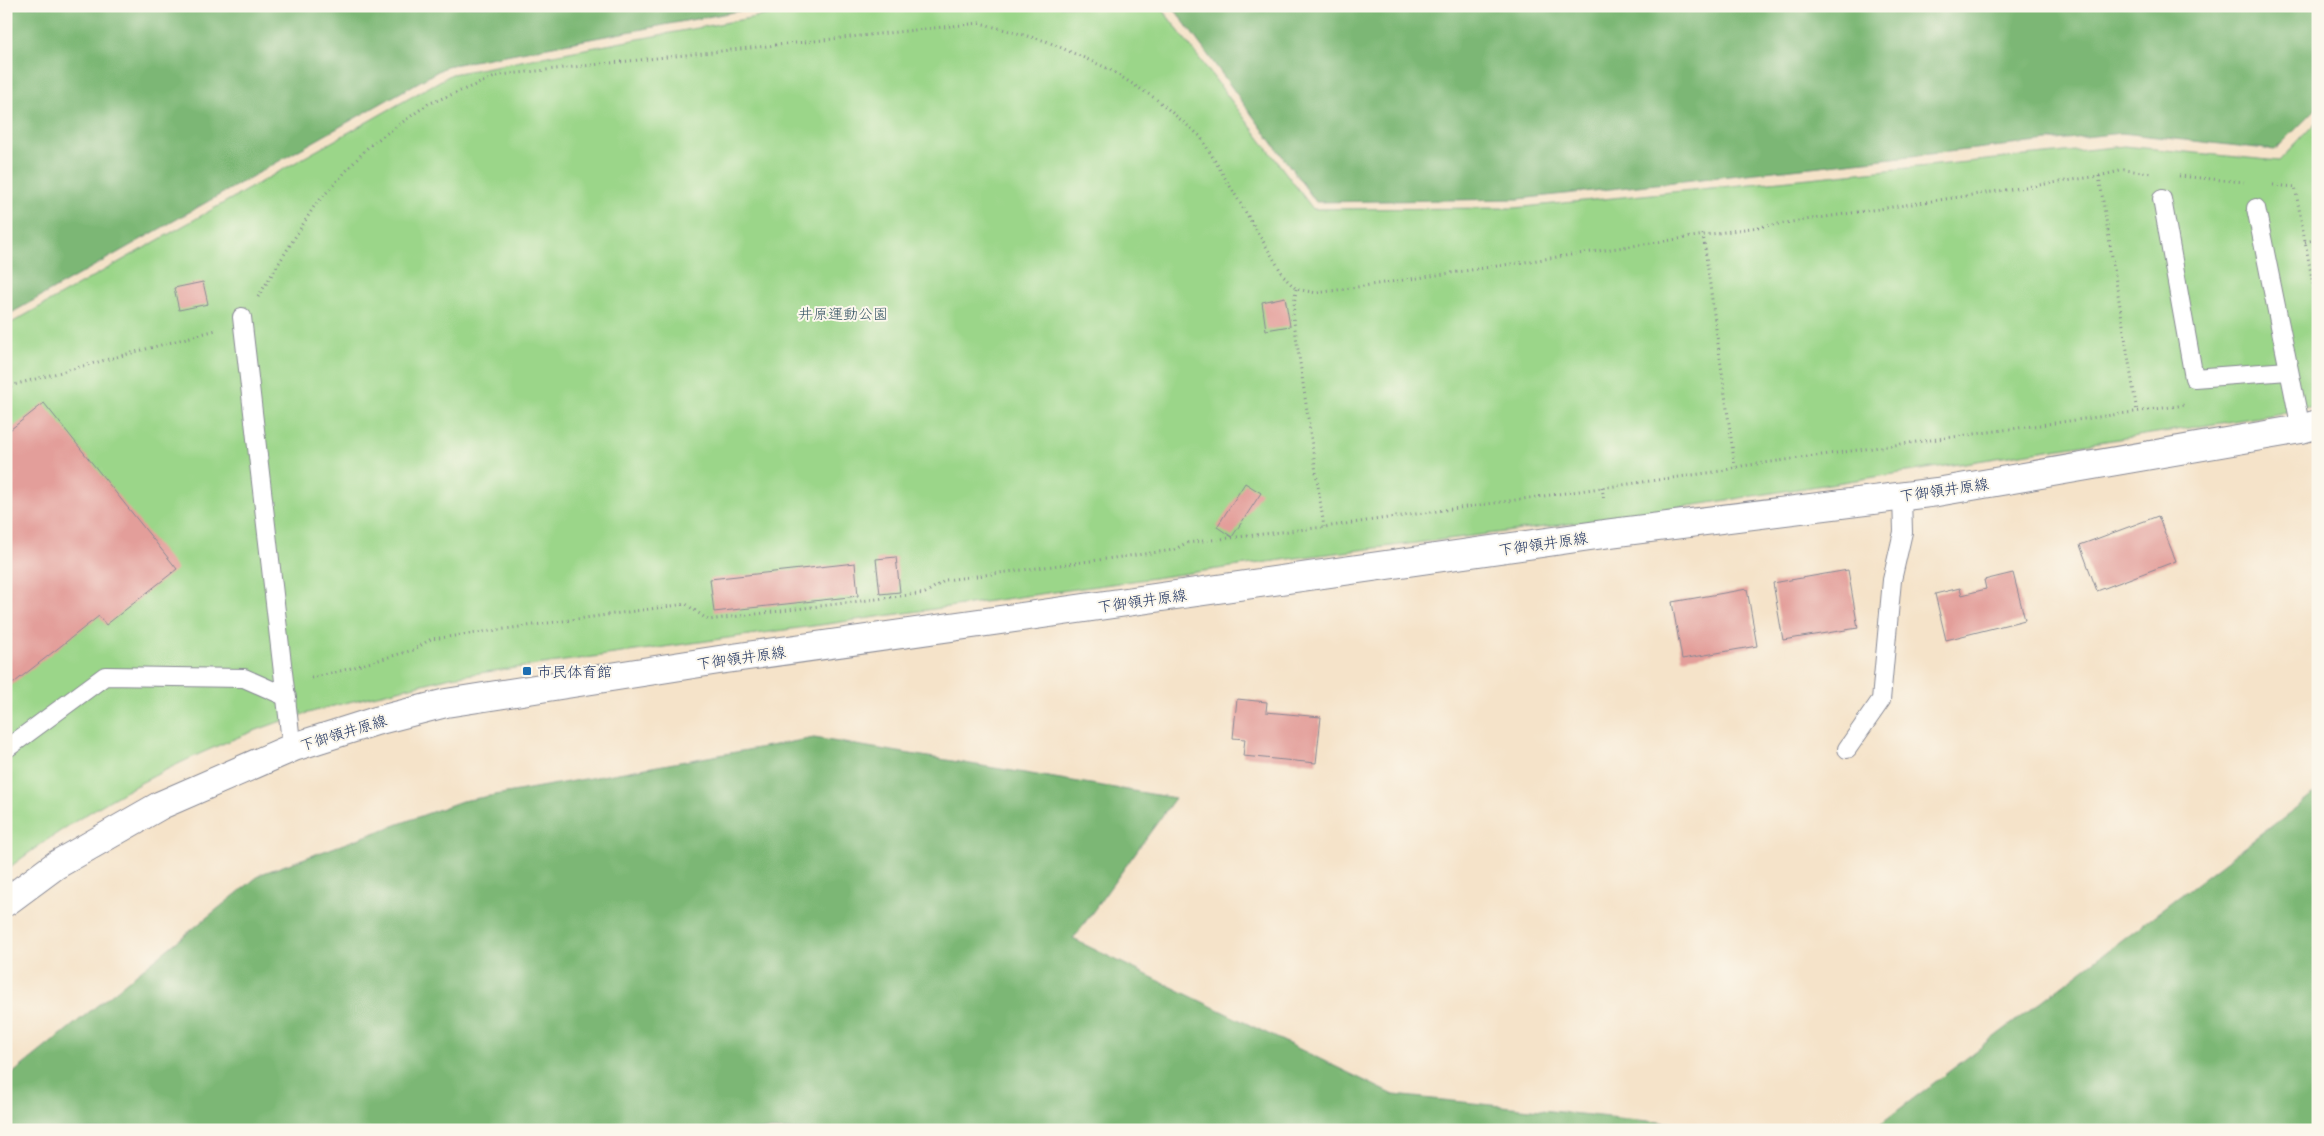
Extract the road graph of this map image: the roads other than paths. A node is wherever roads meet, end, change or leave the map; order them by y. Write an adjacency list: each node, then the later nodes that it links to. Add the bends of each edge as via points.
1 (2162, 199): 4 (lane, via 2194,378)
2 (2256, 208): 4 (lane)
3 (242, 317): 7 (lane)
4 (2288, 371): 5 (lane)
5 (2305, 422): 6 (main road, 下御領井原線, via 1946,490)
6 (1902, 495): 8 (main road, 下御領井原線, via 1601,534 700,663 446,703 376,721); 10 (lane, via 1903,532 1892,580 1881,700)
7 (286, 694): 8 (lane); 9 (lane, via 244,678 105,676)
8 (292, 736): 11 (main road, 下御領井原線, via 56,865)
9 (6, 749)
10 (1847, 750)
11 (6, 902)

